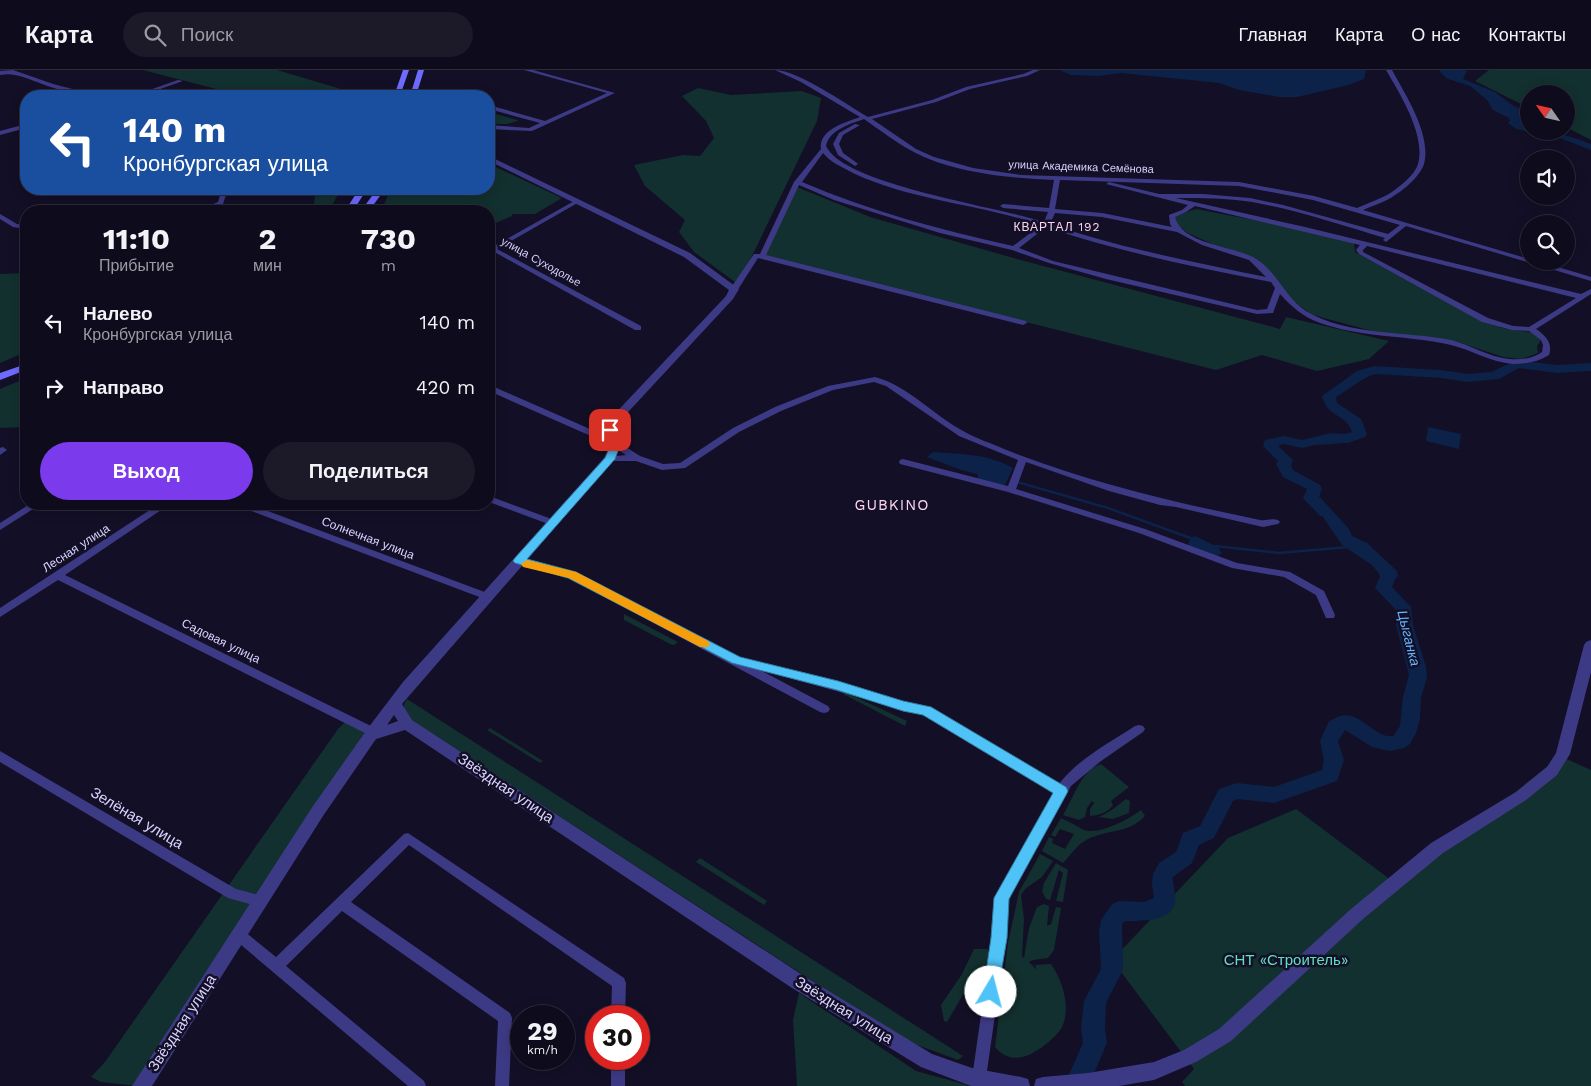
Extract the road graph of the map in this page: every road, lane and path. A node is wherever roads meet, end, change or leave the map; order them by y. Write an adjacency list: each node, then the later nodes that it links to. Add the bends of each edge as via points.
1 (406, 70): 11 (main road)
2 (421, 70): 12 (main road)
3 (527, 70): 15 (street, via 612,93)
4 (778, 70): 14 (street, улица Академика Семёнова)
5 (1037, 70): 14 (street)
6 (1389, 70): 31 (street, via 1422,143 1421,164 1393,193)
7 (0, 73): 9 (street, via 11,71)
8 (180, 81): 10 (street)
9 (69, 90)
10 (153, 90)
11 (399, 90)
12 (415, 90)
13 (495, 109): 15 (street)
14 (867, 119): 19 (street, via 840,126 825,140); 21 (street, улица Академика Семёнова, via 903,144 932,158 972,170); 32 (street, via 848,128 836,140 835,146 847,160 868,171 920,190 961,199)
15 (545, 124): 16 (street, via 526,130)
16 (495, 127)
17 (20, 128): 18 (street)
18 (0, 134)
19 (825, 148): 24 (street); 34 (street, via 826,153 838,162 894,187)
20 (495, 161): 28 (street)
21 (1057, 179): 22 (street, улица Академика Семёнова); 32 (street)
22 (1089, 180): 23 (street, улица Академика Семёнова); 25 (street)
23 (1124, 180): 25 (street); 31 (street, улица Академика Семёнова, via 1239,184)
24 (797, 182): 41 (street, via 878,213); 44 (street)
25 (1123, 188): 27 (street)
26 (223, 195): 29 (street, via 221,203)
27 (1159, 196): 30 (street); 38 (street, via 1250,200)
28 (578, 201): 40 (street, улица Суходолье); 50 (street, via 687,254)
29 (216, 205)
30 (1192, 205): 37 (street, via 1171,216); 39 (street)
31 (1358, 210): 35 (street, улица Академика Семёнова)
32 (1052, 211): 34 (street); 37 (street, via 1102,215)
33 (0, 216): 36 (street)
34 (1046, 224): 41 (street); 48 (street, via 1105,244)
35 (1405, 224): 38 (street); 45 (street, улица Академика Семёнова)
36 (20, 226)
37 (1178, 230): 48 (street, via 1210,246 1252,260)
38 (1390, 237): 42 (street)
39 (1364, 245): 42 (street); 55 (street, via 1359,250 1362,253 1485,320 1512,328)
40 (495, 247)
41 (1014, 248): 49 (street, via 1051,262 1257,312 1270,311)
42 (1378, 248): 52 (street)
43 (495, 251): 54 (street, улица Суходолье)
44 (762, 257): 50 (street, via 756,255); 53 (street)
45 (1520, 258)
46 (1560, 270): 47 (street)
47 (1591, 279)
48 (1272, 280): 49 (street)
49 (1279, 288): 55 (street, via 1312,317 1378,333 1452,343 1496,360 1537,360 1546,353 1548,346 1544,338)
50 (734, 289): 61 (street, via 617,416 610,428)
51 (1591, 291): 52 (street)
52 (1582, 297): 55 (street)
53 (1023, 323)
54 (638, 328)
55 (1531, 329)
56 (20, 369): 57 (main road)
57 (13, 372): 58 (main road); 59 (street)
58 (0, 377)
59 (0, 381)
60 (495, 391): 61 (street)
61 (612, 442): 62 (street); 63 (street)
62 (638, 458): 63 (street); 64 (street, via 662,468 682,466 736,430 778,409 830,388 874,379 889,384 962,434)
63 (610, 459): 72 (street)
64 (1023, 459): 66 (street); 71 (street, via 1160,502 1263,524)
65 (903, 462): 66 (street)
66 (1011, 490): 78 (street, via 1142,531 1234,566 1286,574 1320,593)
67 (495, 501): 72 (street)
68 (27, 510): 73 (street)
69 (156, 510): 75 (street, Лесная улица)
70 (256, 510): 76 (street, Солнечная улица)
71 (1275, 522)
72 (554, 523): 74 (street)
73 (0, 527)
74 (519, 561): 76 (street); 80 (street, via 572,575)
75 (57, 575): 77 (street, Лесная улица); 85 (street, Садовая улица)
76 (486, 596): 81 (street)
77 (0, 613)
78 (1330, 616)
79 (1591, 645): 100 (street, via 1563,754 1552,771 1521,796 1437,848 1350,920 1225,1035 1190,1056 1154,1071)
80 (736, 660): 82 (street); 87 (street, via 926,711)
81 (395, 704): 83 (street, Звёздная улица); 85 (street, Звёздная улица)
82 (824, 709)
83 (407, 724): 85 (street); 94 (street, Звёздная улица, via 806,987 926,1061)
84 (1139, 729): 87 (street, via 1066,782)
85 (372, 734): 88 (street, Звёздная улица)
86 (0, 756): 88 (street, Зелёная улица, via 234,894)
87 (1062, 791): 94 (street, via 1001,898 999,938)
88 (260, 901): 90 (street, Звёздная улица)
89 (341, 903): 91 (street); 92 (street, via 408,838 619,983); 97 (street, via 505,1018)
90 (238, 935): 91 (street); 95 (street, Звёздная улица)
91 (276, 966): 96 (street)
92 (618, 1005)
93 (618, 1070): 98 (street)
94 (979, 1078): 99 (street, Звёздная улица)
95 (141, 1086)
96 (418, 1086)
97 (502, 1086)
98 (618, 1086)
99 (1021, 1086)
100 (1043, 1086)

